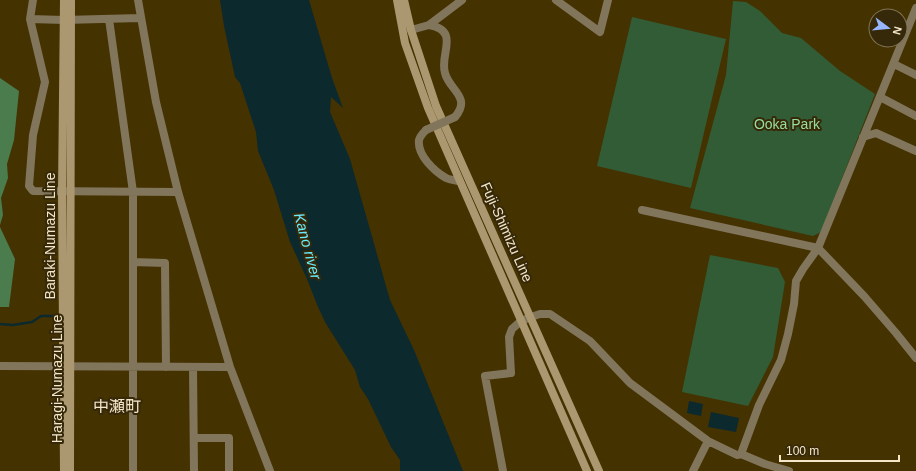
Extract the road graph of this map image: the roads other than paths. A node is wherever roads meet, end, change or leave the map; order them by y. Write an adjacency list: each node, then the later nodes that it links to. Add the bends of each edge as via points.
1 (33, 0): 12 (street)
2 (64, 0): 14 (main road, Baraki-Numazu Line)
3 (71, 0): 14 (main road)
4 (138, 0): 11 (street)
5 (397, 0): 23 (main road, Fuji-Shimizu Line, via 407,50)
6 (404, 0): 16 (main road, Fuji-Shimizu Line)
7 (462, 0): 15 (street)
8 (608, 0): 9 (street, via 600,32)
9 (560, 1)
10 (916, 8): 17 (street)
11 (140, 18): 13 (street); 26 (street, via 156,102)
12 (30, 19): 14 (street); 24 (street, via 45,82 33,135 29,186 33,191)
13 (108, 19): 14 (street); 25 (street)
14 (68, 20): 24 (main road, Baraki-Numazu Line)
15 (429, 25): 16 (street); 23 (street, bridge, via 437,26 447,39 444,72 458,92 461,102 455,117 426,130 419,141 422,154 430,165 447,179)
16 (411, 30): 30 (main road, Fuji-Shimizu Line, via 436,106)
17 (894, 64): 18 (street); 19 (street)
18 (916, 75)
19 (880, 97): 20 (street); 21 (street)
20 (916, 116)
21 (864, 137): 22 (street, via 876,133); 28 (street)
22 (916, 151)
23 (459, 181): 31 (main road, Fuji-Shimizu Line)
24 (66, 192): 25 (street); 34 (main road, Baraki-Numazu Line)
25 (133, 192): 26 (street); 29 (street)
26 (178, 192): 38 (street)
27 (642, 210): 28 (street)
28 (818, 248): 32 (street, via 864,296); 41 (street, via 796,281 794,304 781,360 759,405)
29 (133, 262): 35 (street); 36 (street, via 165,263)
30 (531, 317): 31 (street); 40 (street, via 550,314 584,337 630,383); 50 (main road, Fuji-Shimizu Line)
31 (521, 321): 48 (street, via 512,329 509,337 511,373 485,376); 49 (main road, Fuji-Shimizu Line)
32 (916, 358)
33 (0, 366): 34 (street)
34 (67, 366): 35 (street); 42 (main road, Baraki-Numazu Line); 43 (main road, Haragi-Numazu Line)
35 (133, 367): 36 (street); 44 (street)
36 (166, 367): 37 (street)
37 (193, 367): 38 (street); 39 (street)
38 (230, 367): 47 (street)
39 (194, 438): 45 (street); 46 (street, via 229,438)
40 (708, 441): 41 (street, via 736,455); 51 (street)
41 (741, 454): 52 (street)
42 (64, 471)
43 (70, 471)
44 (133, 471)
45 (194, 471)
46 (229, 471)
47 (270, 471)
48 (503, 471)
49 (587, 471)
50 (599, 471)
51 (693, 471)
52 (789, 471)

